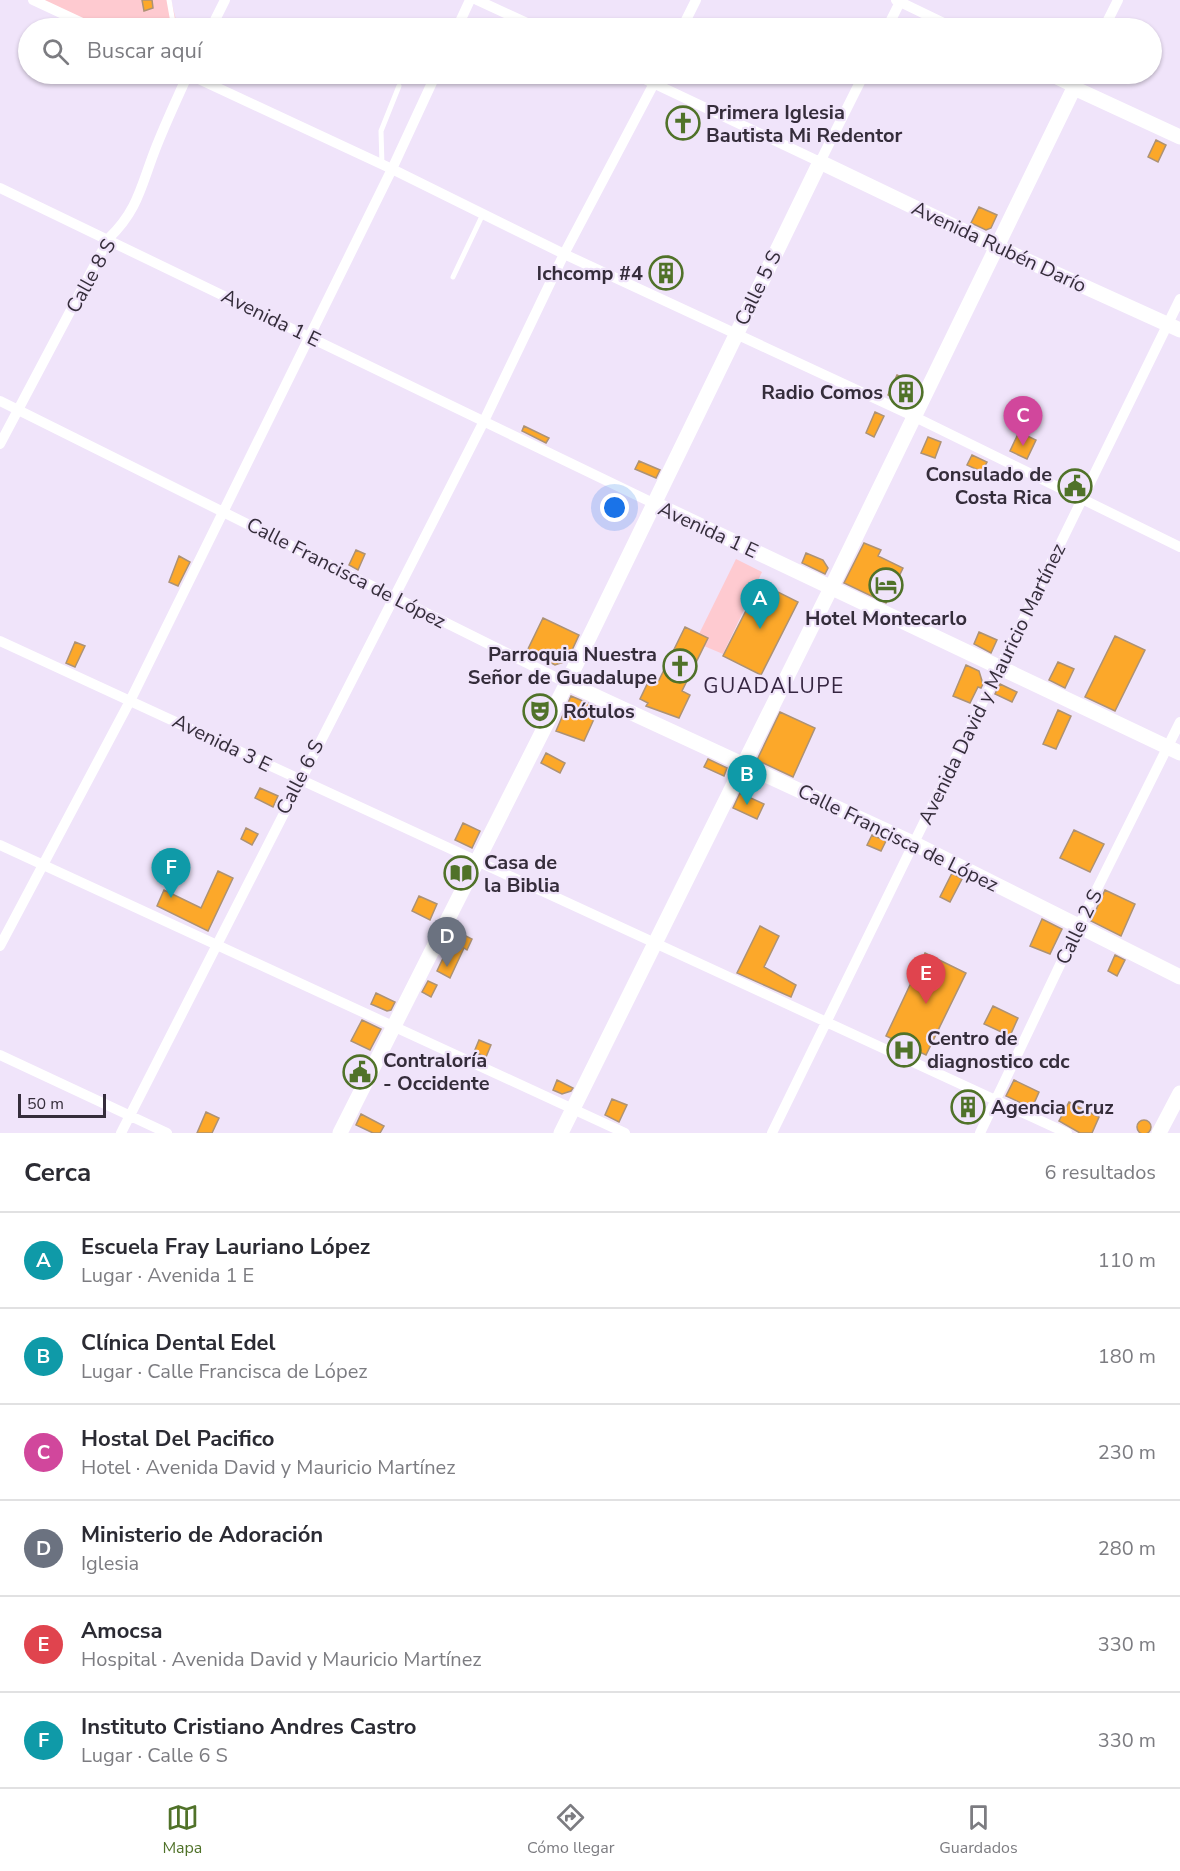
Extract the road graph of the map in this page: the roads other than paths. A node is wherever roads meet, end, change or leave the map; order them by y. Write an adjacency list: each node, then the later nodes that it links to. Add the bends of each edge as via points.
1 (33, 0): 9 (street)
2 (168, 0): 10 (lane)
3 (225, 0): 11 (street)
4 (470, 0): 12 (street)
5 (477, 0): 13 (street)
6 (696, 0): 14 (street)
7 (1118, 0): 17 (street)
8 (899, 1): 15 (street); 16 (street)
9 (72, 18)
10 (172, 18)
11 (215, 18)
12 (462, 18)
13 (516, 18)
14 (687, 18)
15 (891, 18)
16 (934, 18)
17 (1109, 18)
18 (184, 84): 33 (street, Calle 8 S, via 146,173 140,197 127,221)
19 (209, 84): 30 (street)
20 (431, 84): 30 (street)
21 (654, 84): 35 (street, Calle 6 S)
22 (669, 84): 29 (street)
23 (859, 84): 29 (street, Calle 5 S)
24 (1066, 84): 27 (street)
25 (1076, 84): 27 (street)
26 (399, 86): 30 (lane, via 381,131)
27 (1074, 88): 28 (street); 34 (street)
28 (1180, 137)
29 (820, 162): 34 (street, Avenida Rubén Darío); 39 (street, Calle 5 S)
30 (387, 167): 32 (street); 40 (street)
31 (0, 188): 33 (street, Avenida 1 E)
32 (483, 214): 35 (street); 36 (lane)
33 (109, 238): 40 (street, Avenida 1 E); 42 (street, Calle 8 S)
34 (997, 247): 38 (street, Avenida Rubén Darío); 43 (street)
35 (564, 254): 39 (street); 44 (street, Calle 6 S)
36 (453, 277)
37 (1180, 299): 38 (street, Avenida David y Mauricio Martínez)
38 (1174, 327): 46 (street, Avenida David y Mauricio Martínez)
39 (737, 333): 43 (street); 47 (street, Calle 5 S)
40 (309, 336): 44 (street, Avenida 1 E); 48 (street)
41 (0, 400): 42 (street, Calle Francisca de López)
42 (18, 410): 45 (street, Calle 8 S); 48 (street, Calle Francisca de López)
43 (915, 417): 46 (street); 50 (street)
44 (483, 423): 47 (street, Avenida 1 E); 51 (street, Calle 6 S)
45 (0, 444)
46 (1082, 497): 49 (street); 53 (street, Avenida David y Mauricio Martínez)
47 (655, 504): 50 (street, Avenida 1 E); 54 (street, Calle 5 S)
48 (223, 512): 51 (street, Calle Francisca de López); 55 (street)
49 (1180, 547)
50 (831, 588): 53 (street, Avenida 1 E); 58 (street)
51 (392, 597): 54 (street, Calle Francisca de López); 59 (street, Calle 6 S)
52 (0, 641): 55 (street, Avenida 3 E)
53 (1000, 667): 57 (street, Avenida 1 E); 60 (street, Avenida David y Mauricio Martínez)
54 (567, 683): 58 (street, Calle Francisca de López); 62 (street, Calle 5 S)
55 (131, 699): 59 (street, Avenida 3 E); 63 (street)
56 (1180, 722): 57 (street, Calle 2 S)
57 (1174, 750): 64 (street, Calle 2 S)
58 (744, 766): 60 (street, Calle Francisca de López); 66 (street)
59 (299, 780): 62 (street, Avenida 3 E); 65 (street, Calle 6 S)
60 (915, 844): 64 (street, Calle Francisca de López); 69 (street, Avenida David y Mauricio Martínez)
61 (0, 845): 63 (street)
62 (477, 860): 66 (street, Avenida 3 E); 70 (street, Calle 5 S)
63 (42, 865): 65 (street); 67 (street)
64 (1078, 927): 68 (street, Calle Francisca de López); 73 (street, Calle 2 S)
65 (216, 943): 70 (street); 75 (street, Calle 6 S)
66 (656, 943): 69 (street, Avenida 3 E); 74 (street)
67 (0, 946)
68 (1180, 977)
69 (825, 1020): 73 (street, Avenida 3 E); 81 (street, Avenida David y Mauricio Martínez)
70 (393, 1026): 74 (street); 78 (street, Calle 5 S)
71 (0, 1054): 75 (street)
72 (1179, 1098): 84 (street)
73 (997, 1101): 82 (street, Calle 2 S); 83 (street, Avenida 3 E)
74 (573, 1110): 79 (street); 80 (street)
75 (130, 1116): 76 (street, Calle 6 S); 77 (street)
76 (121, 1133)
77 (167, 1133)
78 (340, 1133)
79 (561, 1133)
80 (625, 1133)
81 (772, 1133)
82 (980, 1133)
83 (1066, 1133)
84 (1159, 1133)

